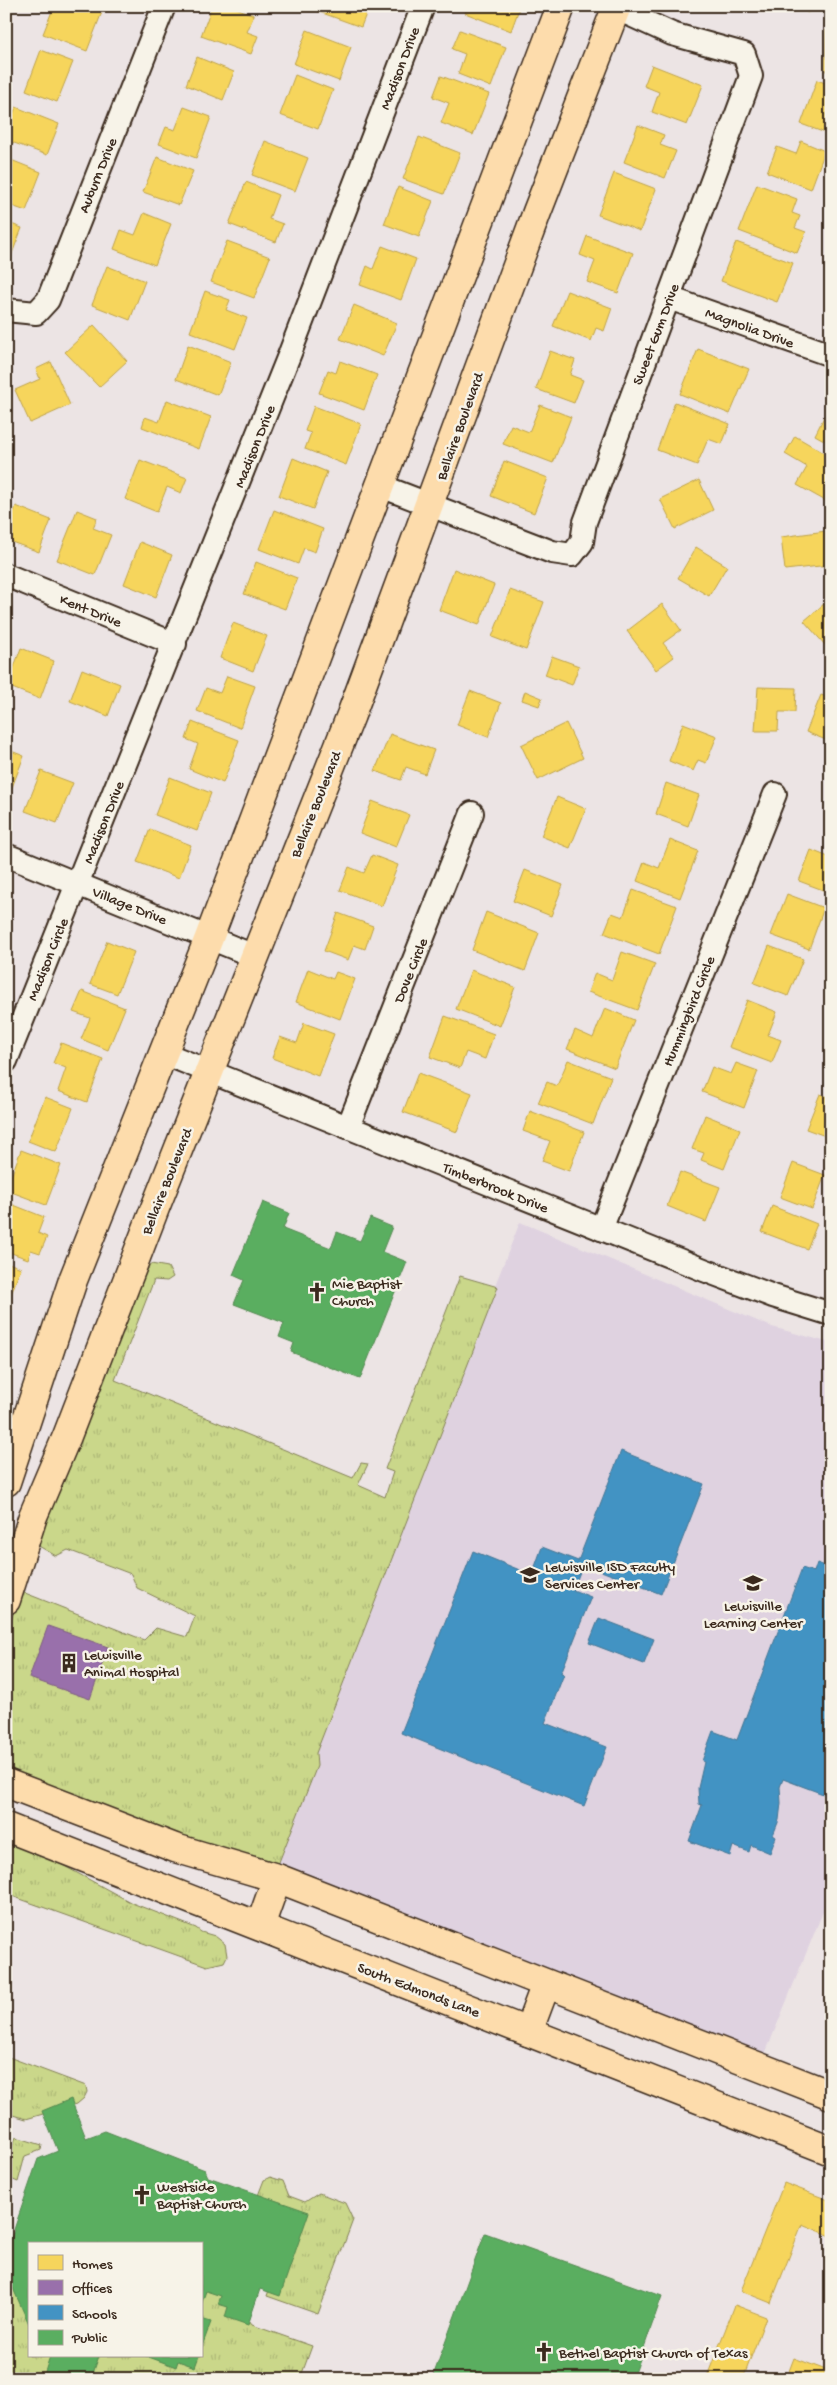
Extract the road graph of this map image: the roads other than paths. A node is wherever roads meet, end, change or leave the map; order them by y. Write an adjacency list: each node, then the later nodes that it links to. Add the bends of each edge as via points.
1 (164, 6): 6 (street, Auburn Drive, via 48,300 36,313)
2 (423, 6): 11 (street, Madison Drive)
3 (561, 6): 8 (main road)
4 (614, 7): 5 (street, Sweet Gum Drive, via 672,34 744,54 751,76); 9 (main road, Bellaire Boulevard)
5 (669, 298): 7 (street, Magnolia Drive); 9 (street, Sweet Gum Drive, via 585,522 582,542 572,555 552,552)
6 (6, 310)
7 (831, 355)
8 (380, 486): 9 (street, Sweet Gum Drive); 16 (main road)
9 (430, 504): 17 (main road, Bellaire Boulevard, via 351,715)
10 (6, 575): 11 (street, Kent Drive)
11 (175, 644): 15 (street, Madison Drive)
12 (775, 794): 22 (street, Hummingbird Circle)
13 (472, 813): 21 (street, Dove Circle)
14 (6, 855): 15 (street, Village Drive)
15 (77, 884): 16 (street, Village Drive); 19 (street, Madison Circle)
16 (209, 938): 17 (street, Village Drive); 18 (main road)
17 (254, 956): 20 (main road, Bellaire Boulevard)
18 (163, 1053): 20 (street, Timberbrook Drive); 24 (main road, via 73,1280)
19 (6, 1061)
20 (210, 1072): 21 (street, Timberbrook Drive); 25 (main road, Bellaire Boulevard, via 33,1516)
21 (348, 1127): 22 (street, Timberbrook Drive)
22 (601, 1229): 23 (street, Timberbrook Drive, via 744,1285)
23 (831, 1314)
24 (6, 1482)
25 (6, 1600)
26 (6, 1783): 28 (main road, via 174,1848)
27 (6, 1827): 29 (main road, South Edmonds Lane)
28 (277, 1878): 29 (main road); 30 (main road)
29 (260, 1926): 31 (main road, South Edmonds Lane)
30 (546, 1984): 31 (main road); 32 (main road)
31 (528, 2032): 33 (main road, South Edmonds Lane)
32 (831, 2095)
33 (831, 2151)

